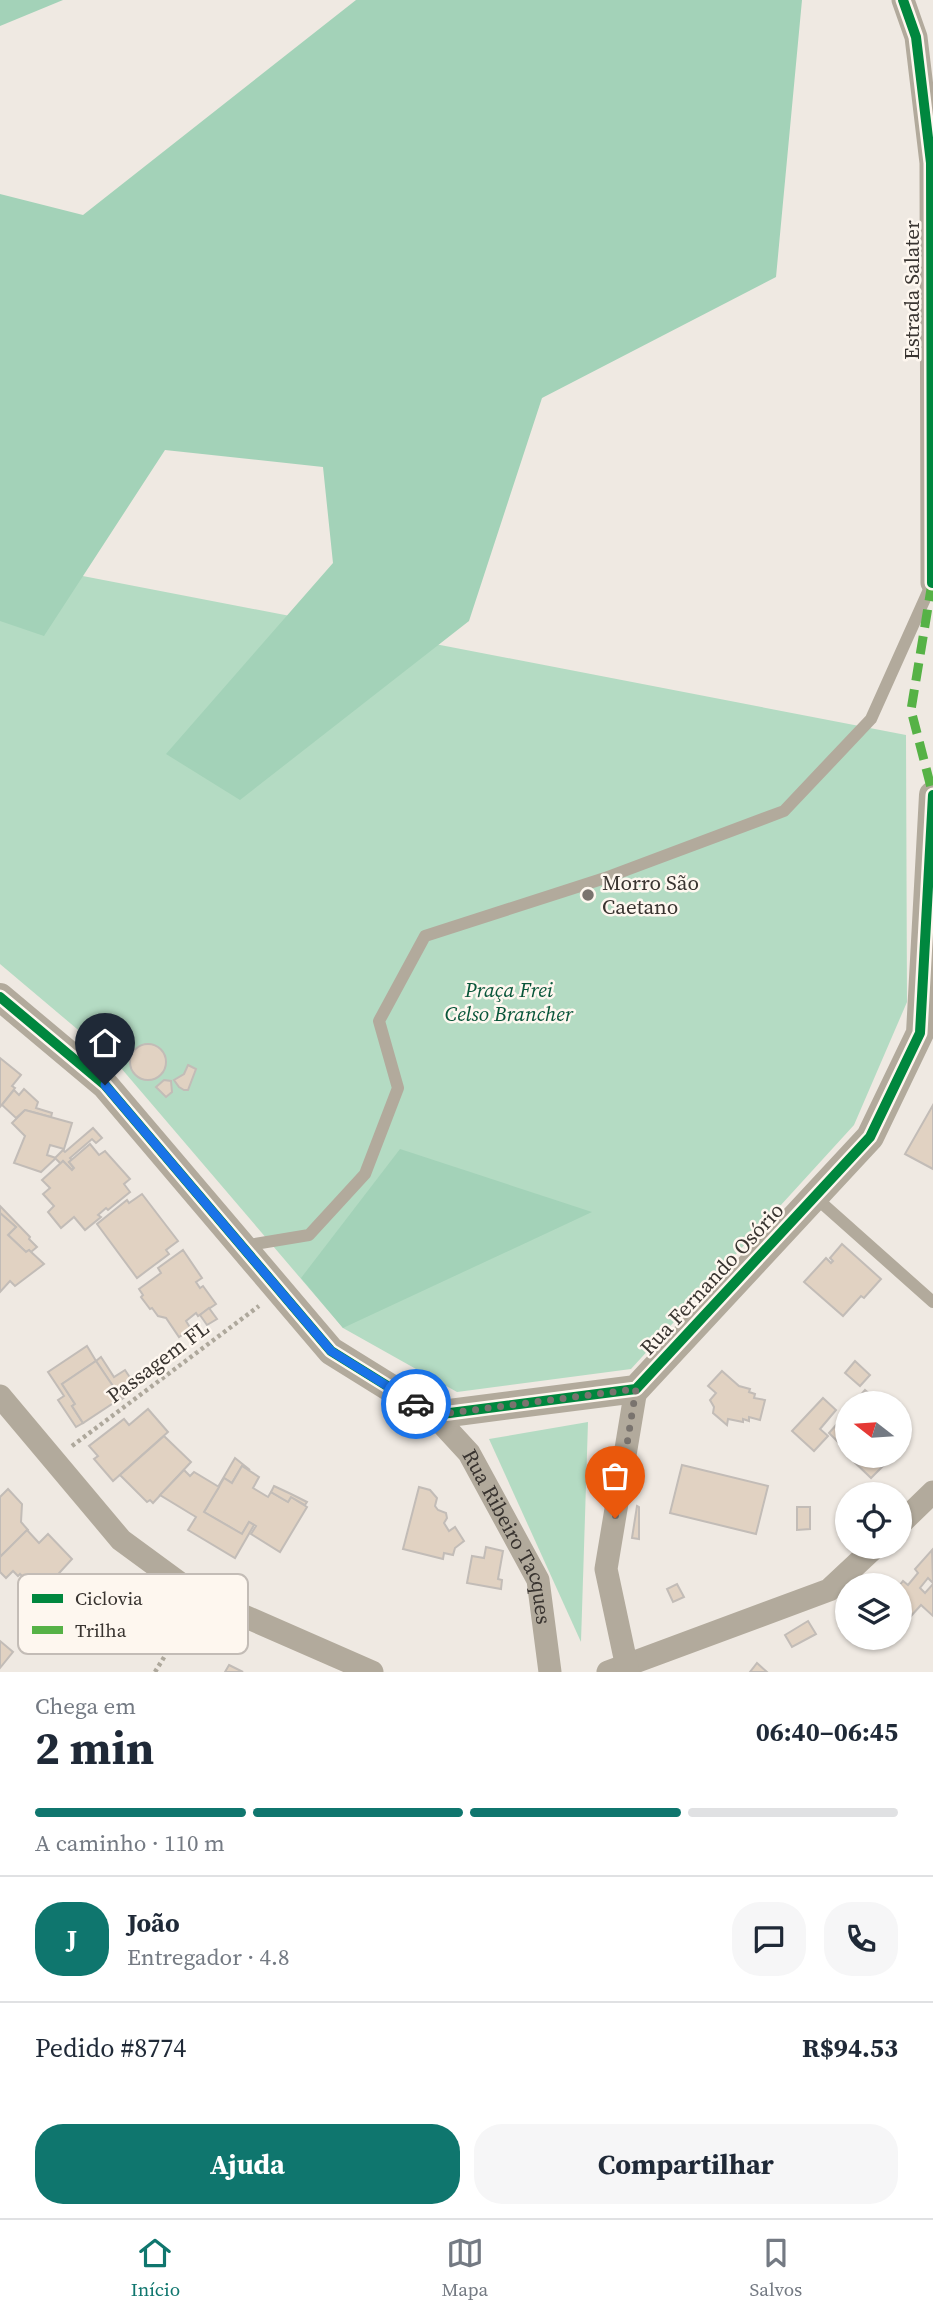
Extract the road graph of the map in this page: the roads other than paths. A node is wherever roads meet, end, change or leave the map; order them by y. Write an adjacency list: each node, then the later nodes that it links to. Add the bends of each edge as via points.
1 (903, 0): 2 (street, Estrada Salater, via 916,37 931,163)
2 (932, 583): 6 (lane, via 871,719 785,811 605,878 425,936 379,1020 398,1088 365,1174 309,1235)
3 (933, 795): 5 (street, Rua Fernando Osório, via 920,1032 870,1137)
4 (0, 996): 6 (street, via 105,1085)
5 (814, 1197): 7 (lane); 8 (street, Rua Fernando Osório)
6 (242, 1246): 10 (street, via 331,1351)
7 (933, 1302)
8 (636, 1389): 10 (street); 16 (street, via 606,1569)
9 (0, 1396): 14 (street, via 121,1540)
10 (434, 1415): 18 (street, Rua Ribeiro Tacques, via 469,1454 538,1580)
11 (933, 1492): 12 (street)
12 (912, 1512)
13 (862, 1559): 16 (street, via 829,1590)
14 (167, 1574)
15 (248, 1618): 17 (street)
16 (620, 1670)
17 (372, 1672)
18 (550, 1672)

